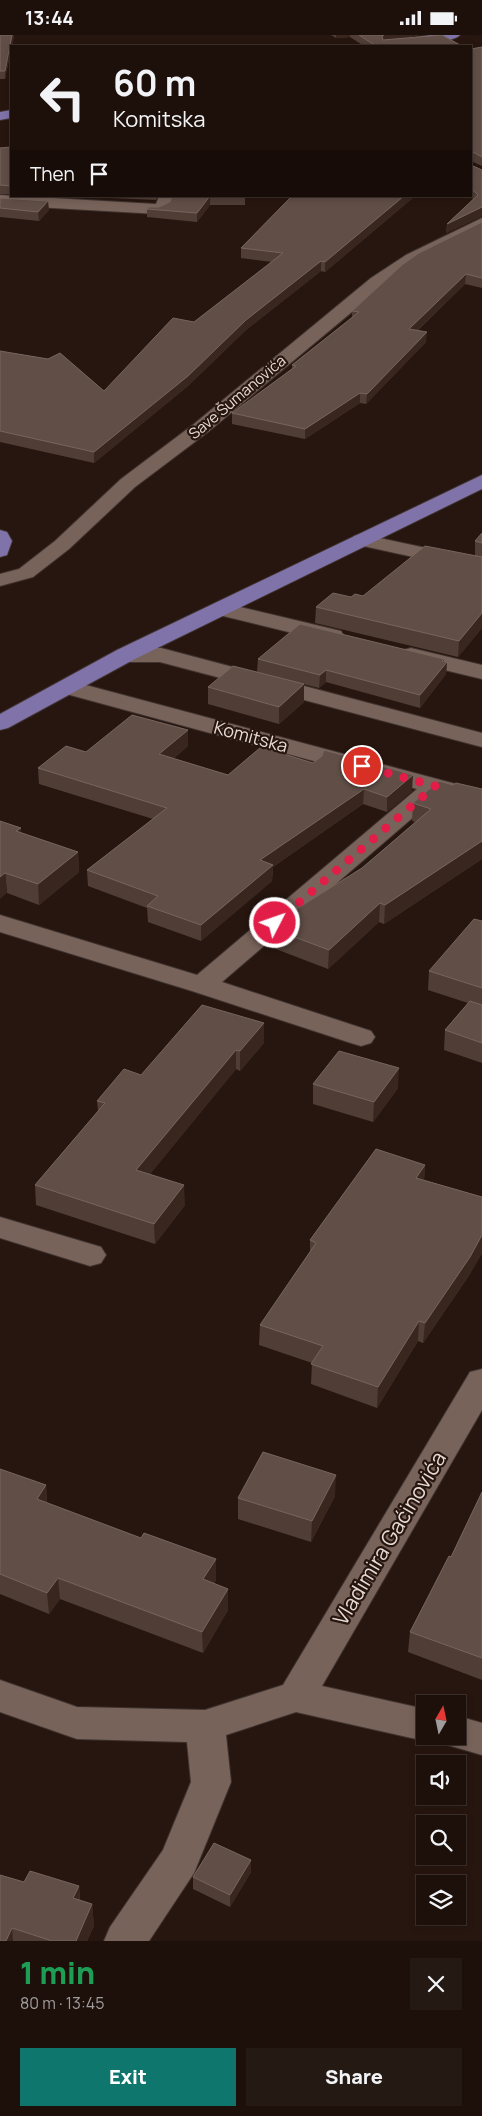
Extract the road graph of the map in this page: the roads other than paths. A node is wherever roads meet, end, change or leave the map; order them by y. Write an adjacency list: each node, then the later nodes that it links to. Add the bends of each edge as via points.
1 (454, 35): 2 (main road)
2 (395, 45)
3 (168, 197): 4 (street, via 164,207 158,209)
4 (0, 200)
5 (482, 223): 11 (street, Save Šumanovića, via 412,258 377,282 201,428 128,483 62,545 26,573)
6 (482, 481): 8 (main road)
7 (0, 536): 9 (main road)
8 (361, 540): 10 (street); 12 (main road)
9 (0, 551)
10 (482, 566)
11 (0, 580)
12 (222, 609): 13 (street); 15 (main road)
13 (357, 641)
14 (396, 651): 16 (street)
15 (125, 655): 17 (main road); 18 (main road, via 71,673); 20 (street, via 161,655)
16 (482, 672)
17 (67, 687): 19 (main road); 21 (street, Komitska)
18 (0, 706)
19 (0, 723)
20 (482, 740)
21 (435, 786): 22 (street, Komitska); 24 (street)
22 (482, 799)
23 (0, 923): 24 (street)
24 (202, 985): 25 (street)
25 (361, 1037)
26 (0, 1227): 27 (street)
27 (90, 1255)
28 (482, 1381): 30 (street, Vladimira Gaćinovića)
29 (0, 1696): 32 (street, via 77,1723)
30 (296, 1696): 31 (street); 32 (street)
31 (416, 1723)
32 (205, 1726): 35 (street, via 211,1782 179,1860)
33 (466, 1734): 34 (street)
34 (482, 1739)
35 (125, 1941)

